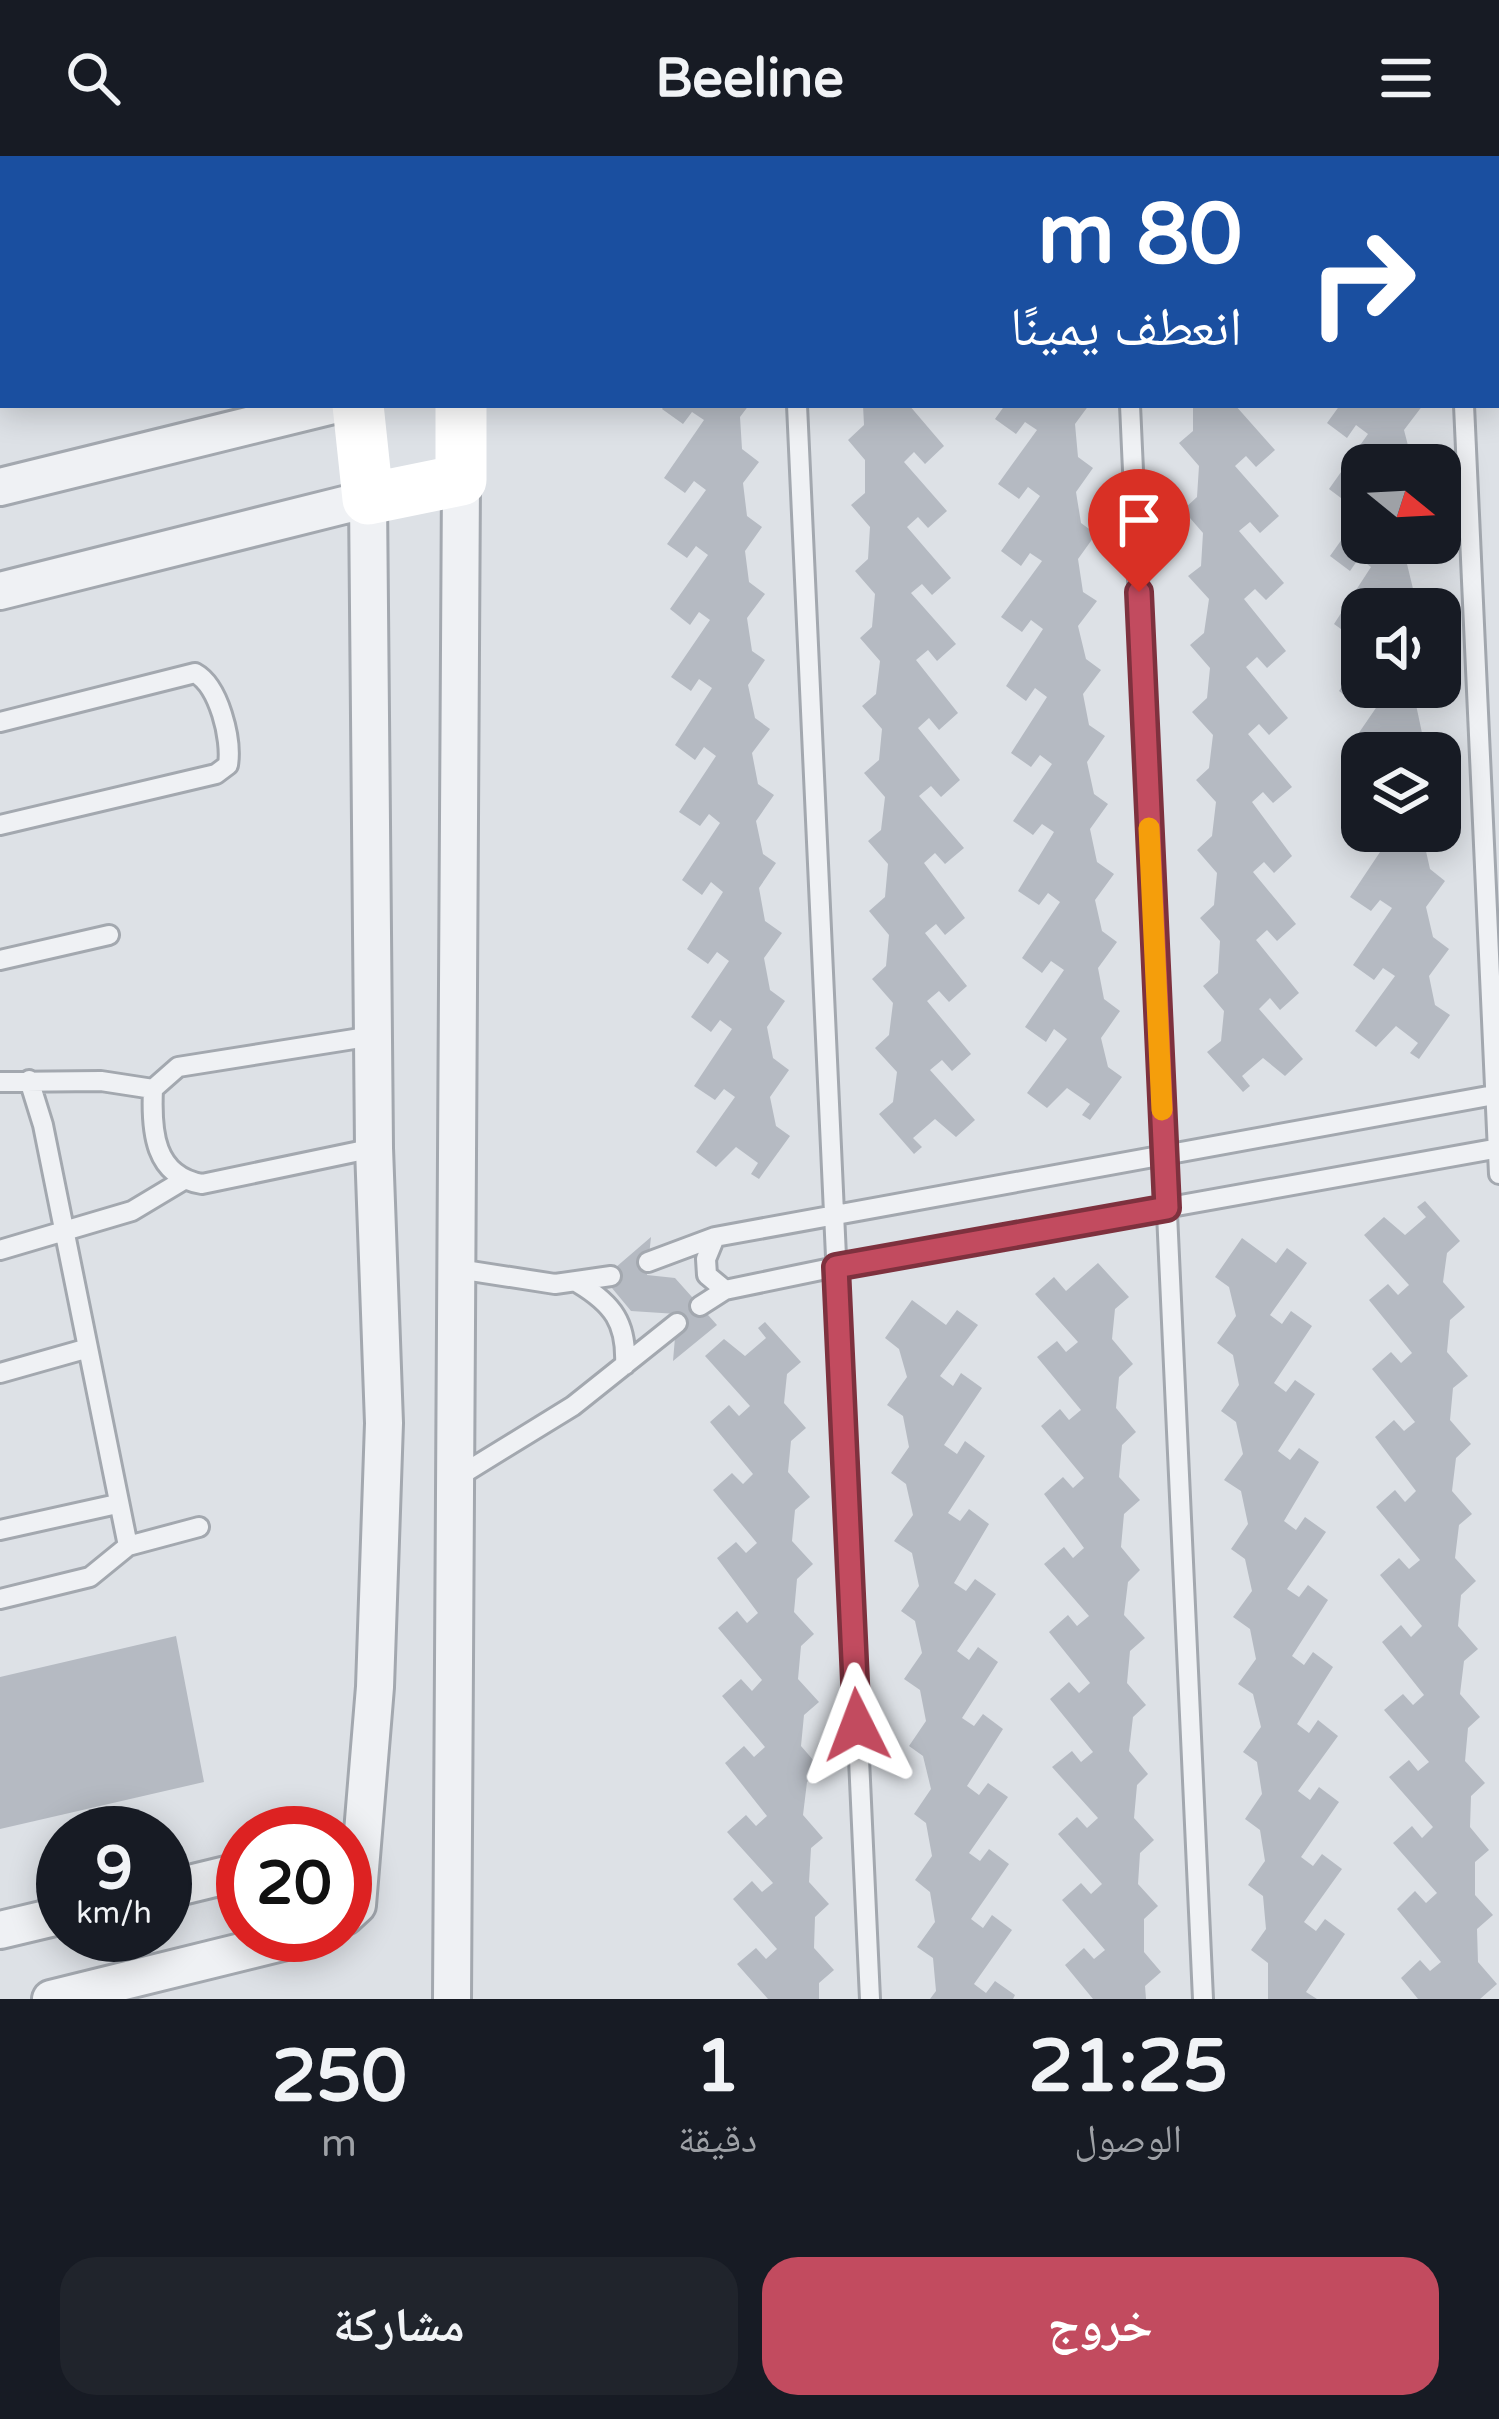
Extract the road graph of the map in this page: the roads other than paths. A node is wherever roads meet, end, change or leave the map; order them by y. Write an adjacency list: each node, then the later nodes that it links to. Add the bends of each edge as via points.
1 (321, 408): 8 (street)
2 (358, 408): 9 (street)
3 (461, 408): 7 (street)
4 (797, 408): 26 (lane)
5 (1130, 408): 22 (lane)
6 (1464, 408): 19 (lane)
7 (461, 480): 9 (street); 32 (street)
8 (0, 487)
9 (368, 499): 10 (street); 15 (street)
10 (0, 591)
11 (0, 722): 12 (lane, via 195,673 213,689 230,754 216,774)
12 (0, 825)
13 (109, 935): 14 (lane)
14 (0, 960)
15 (373, 1036): 18 (lane, via 178,1067); 20 (street)
16 (29, 1080): 17 (lane); 18 (lane); 27 (lane)
17 (0, 1081)
18 (153, 1089): 24 (lane, via 151,1126 163,1164)
19 (1497, 1094): 21 (lane); 22 (lane)
20 (374, 1148): 24 (lane, via 202,1184); 47 (street, via 384,1423 375,1687)
21 (1498, 1148): 23 (lane); 25 (lane)
22 (1164, 1155): 25 (lane); 26 (lane)
23 (1499, 1174)
24 (182, 1181): 27 (lane, via 132,1211)
25 (1167, 1208): 31 (lane); 54 (lane)
26 (834, 1215): 28 (lane); 31 (lane)
27 (62, 1234): 29 (lane); 38 (lane)
28 (715, 1237): 30 (lane); 35 (lane, via 707,1275)
29 (0, 1250)
30 (648, 1262)
31 (836, 1267): 35 (lane); 53 (lane)
32 (458, 1269): 34 (lane); 41 (street)
33 (610, 1276): 34 (lane)
34 (576, 1282): 39 (lane, via 612,1306 626,1337)
35 (724, 1290): 36 (lane)
36 (700, 1306)
37 (676, 1323): 39 (lane)
38 (85, 1349): 40 (lane); 42 (lane)
39 (625, 1365): 41 (lane)
40 (0, 1373)
41 (457, 1478): 52 (street)
42 (117, 1504): 44 (lane); 45 (lane)
43 (199, 1528): 45 (lane)
44 (0, 1530)
45 (128, 1546): 46 (lane, via 90,1577)
46 (0, 1598)
47 (359, 1806)
48 (36, 1921): 49 (street)
49 (0, 1930)
50 (216, 1958): 51 (street)
51 (51, 1999)
52 (452, 1999)
53 (870, 1999)
54 (1203, 1999)

